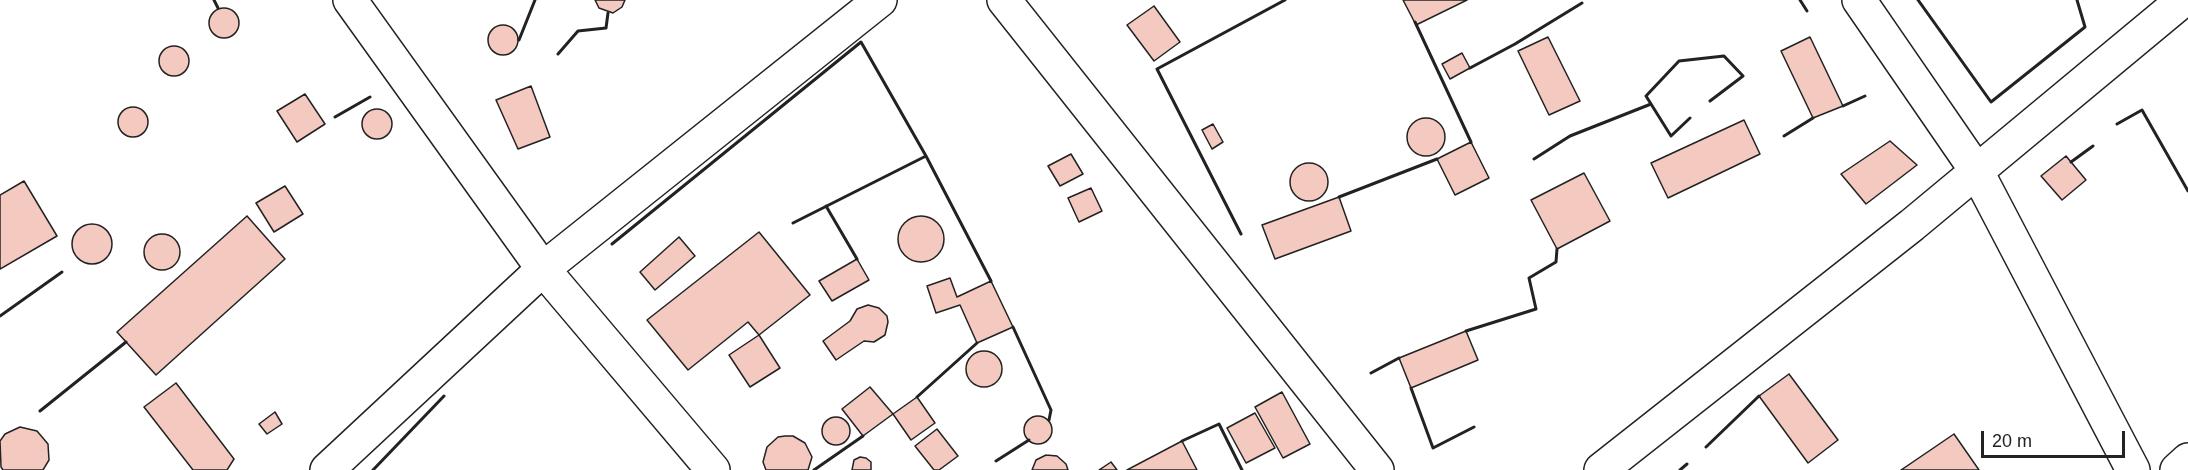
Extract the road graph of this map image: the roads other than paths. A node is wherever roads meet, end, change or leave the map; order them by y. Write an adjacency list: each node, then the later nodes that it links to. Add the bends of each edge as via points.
1 (350, 0): 7 (street)
2 (880, 0): 7 (street)
3 (1004, 0): 11 (street)
4 (1859, 0): 6 (street)
5 (2186, 0): 6 (street)
6 (1976, 170): 12 (street); 13 (street)
7 (543, 269): 9 (street); 10 (street)
8 (2188, 460): 14 (street)
9 (327, 470)
10 (713, 470)
11 (1377, 470)
12 (1601, 470)
13 (2133, 470)
14 (2177, 470)

